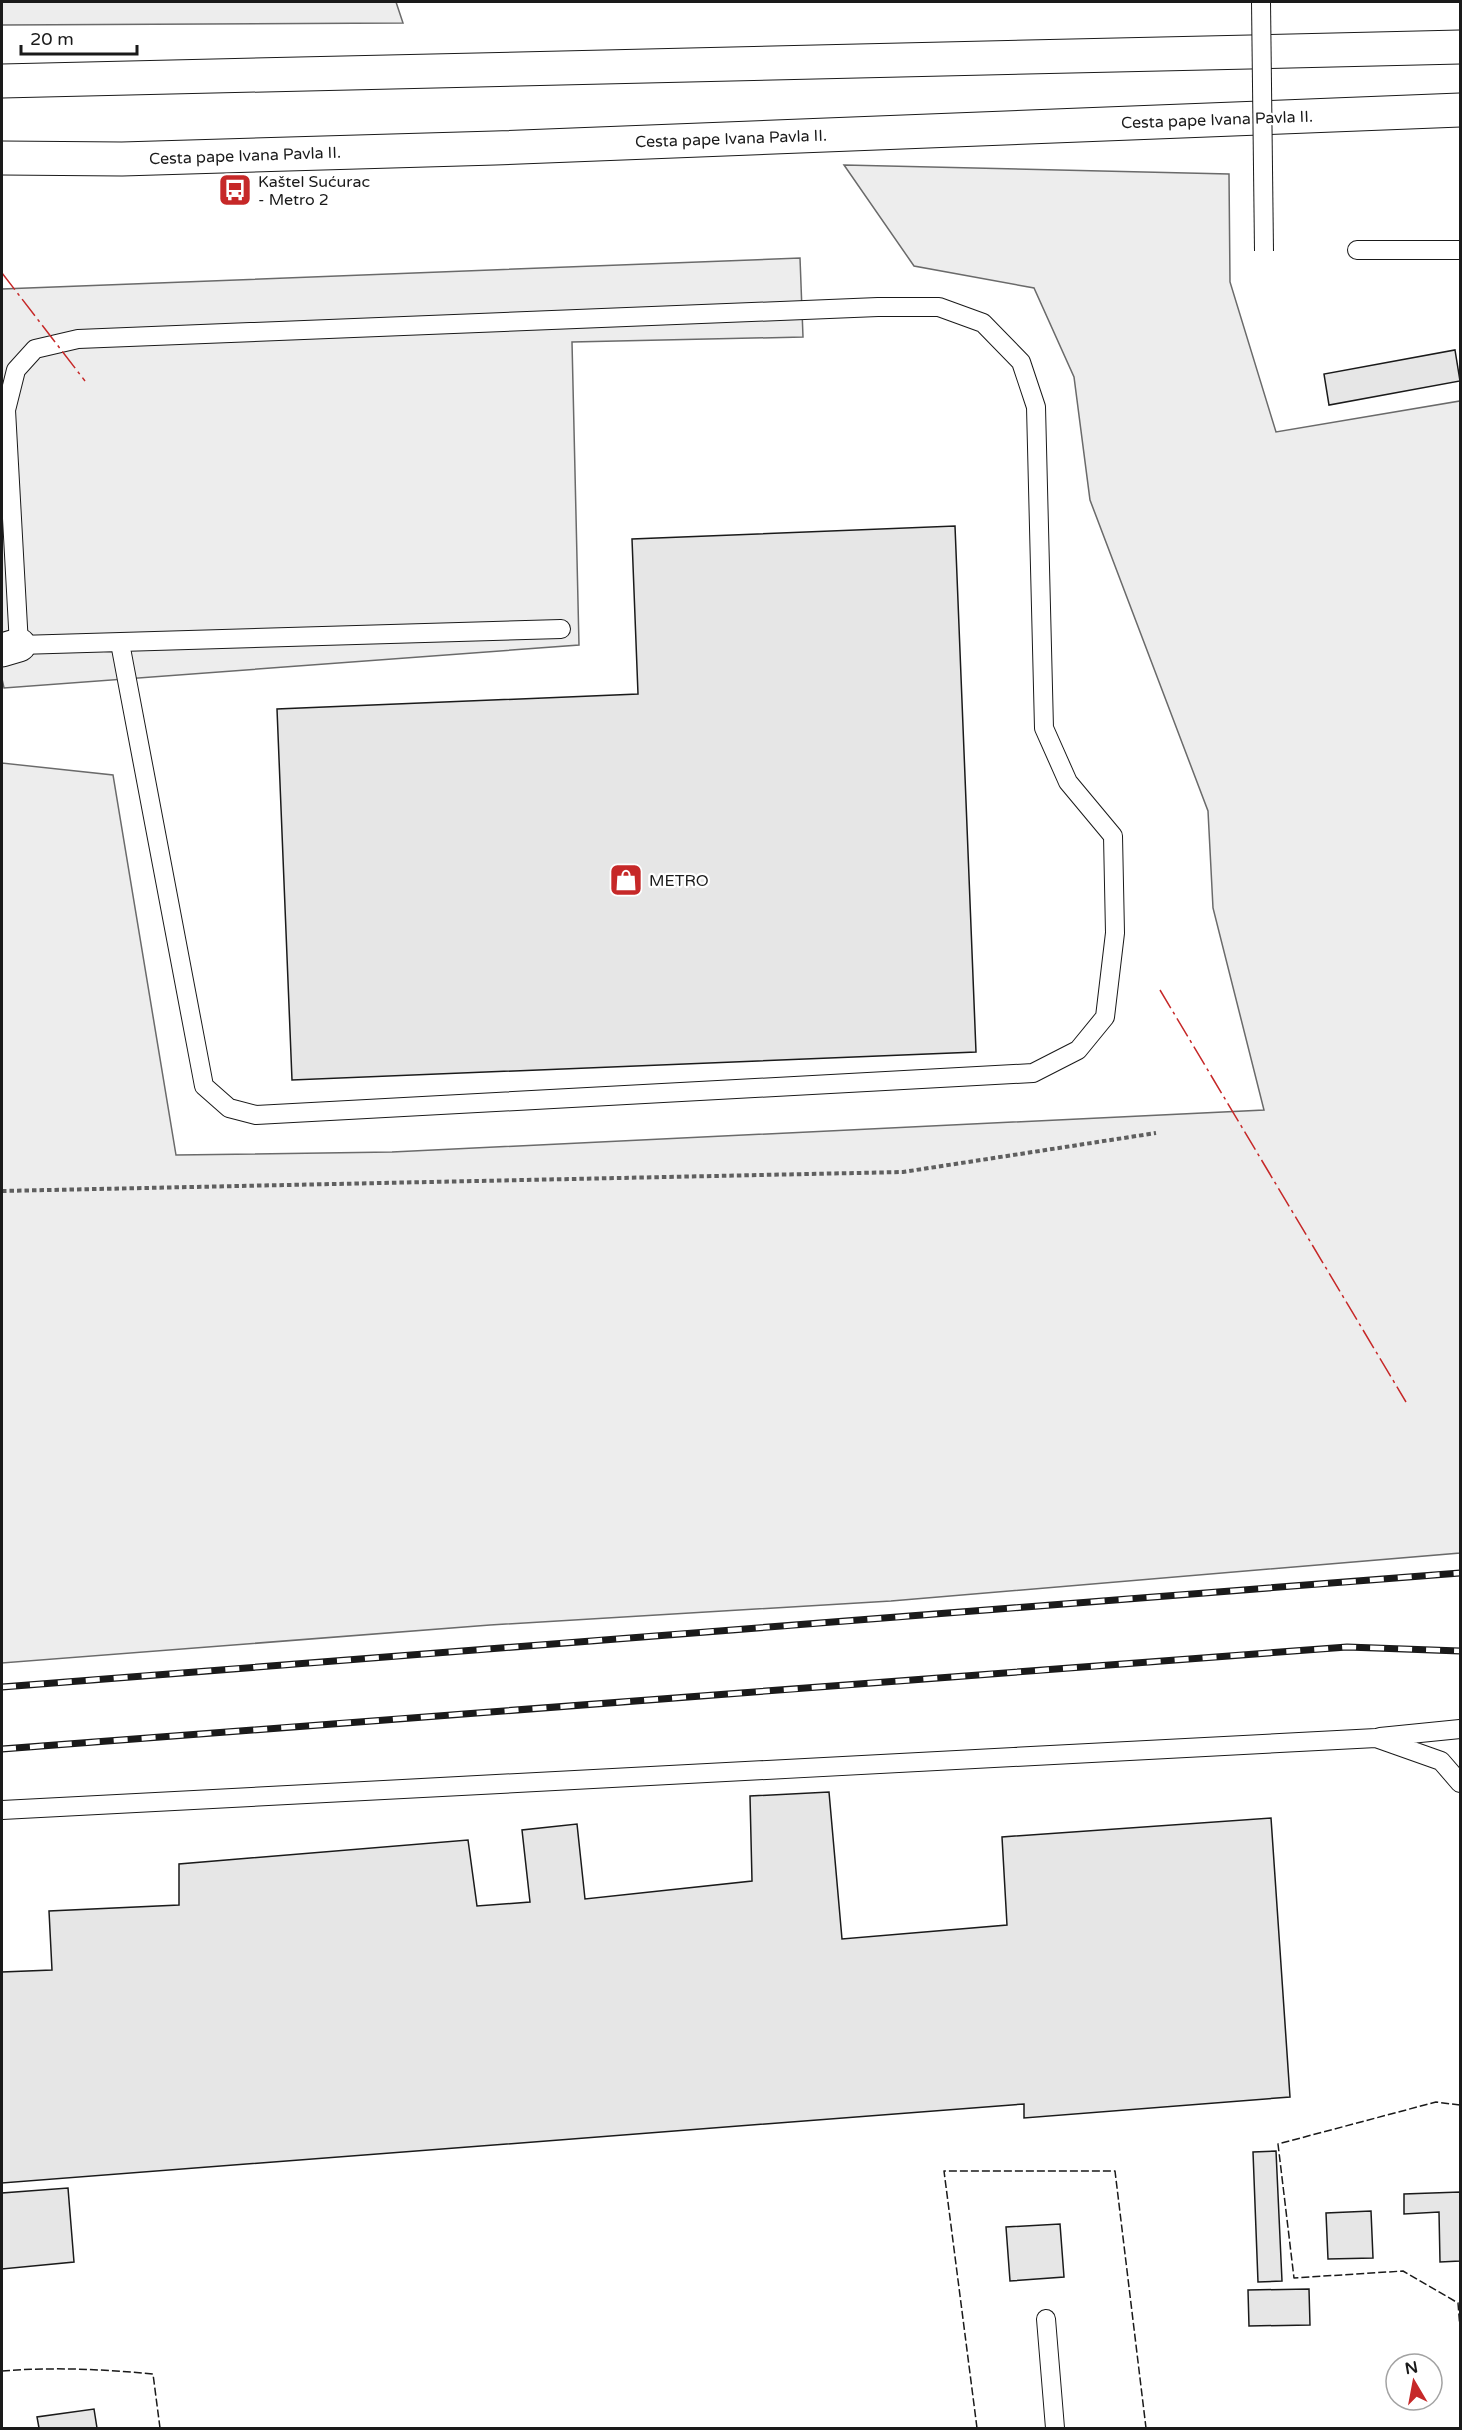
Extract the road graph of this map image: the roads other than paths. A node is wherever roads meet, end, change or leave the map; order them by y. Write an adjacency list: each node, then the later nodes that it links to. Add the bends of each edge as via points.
1 (1261, 2): 8 (lane, bridge)
2 (1461, 47): 3 (highway)
3 (2, 81)
4 (1461, 110): 5 (highway, Cesta pape Ivana Pavla II., via 495,148 122,159)
5 (2, 158)
6 (1357, 250): 7 (lane)
7 (1461, 250)
8 (1264, 251)
9 (561, 629): 10 (lane)
10 (120, 643): 11 (lane); 11 (lane, via 204,1086 229,1108 256,1115 1032,1073 1078,1050 1105,1017 1115,933 1113,836 1068,782 1044,728 1036,407 1021,362 983,323 939,307 747,310 78,339 35,349 16,370 6,410)
11 (10, 648)
12 (1461, 1729): 13 (lane)
13 (1376, 1738): 14 (lane, via 1441,1761); 15 (lane)
14 (1461, 1783)
15 (2, 1810)
16 (1046, 2319): 17 (lane)
17 (1055, 2428)

